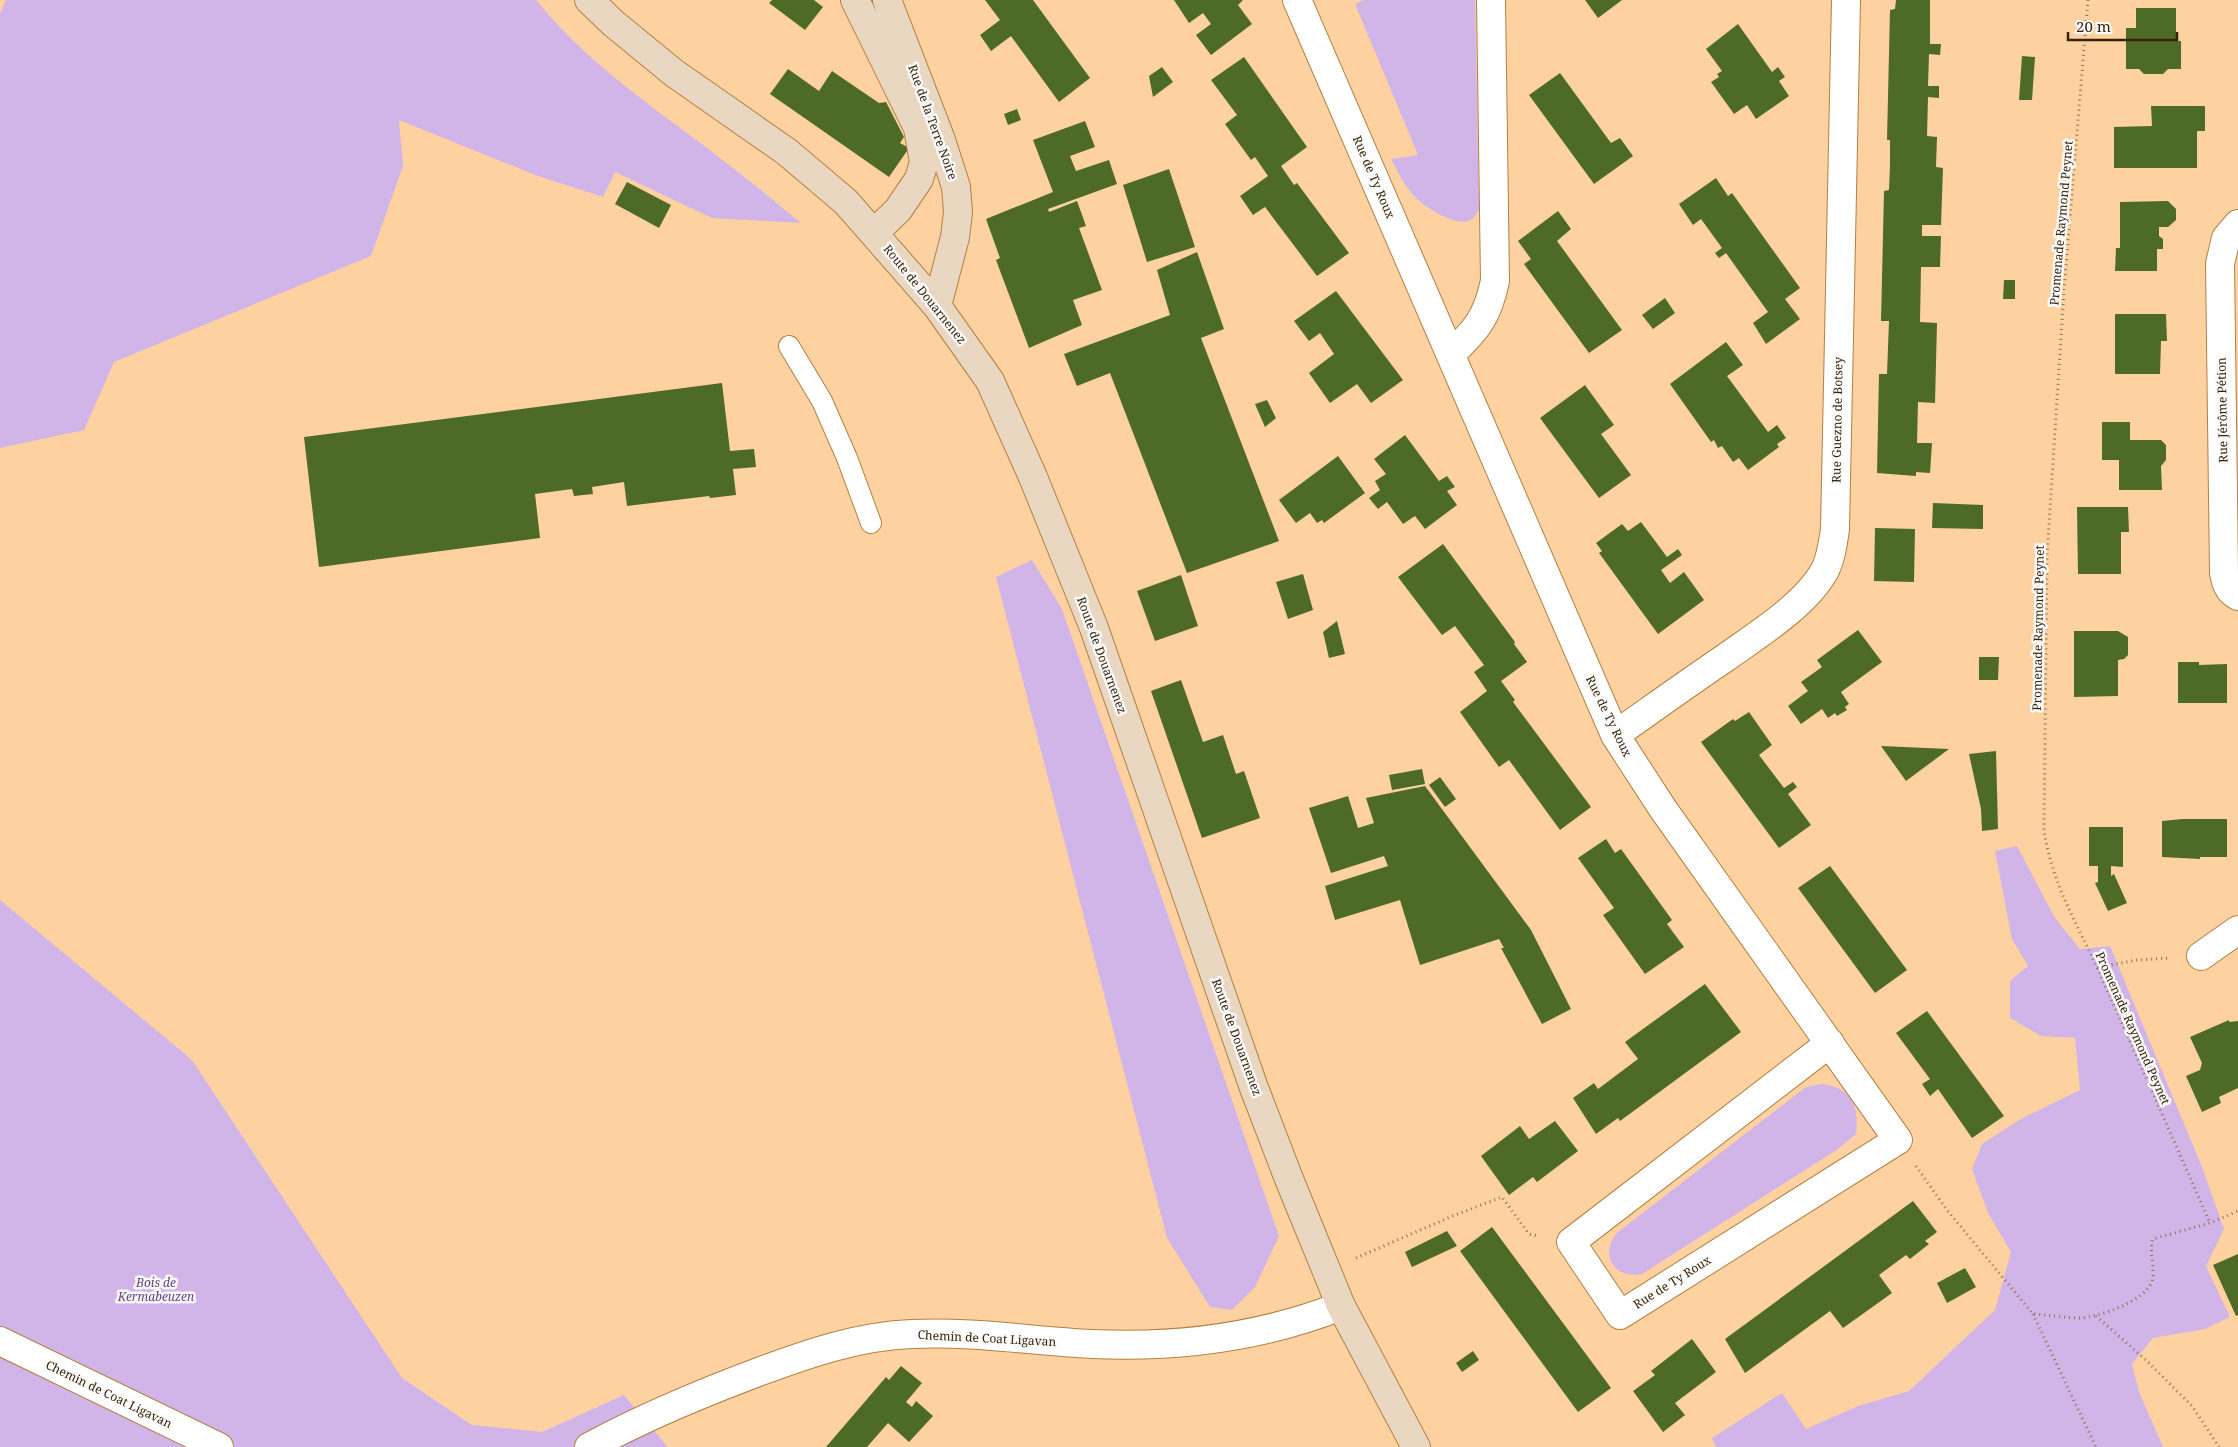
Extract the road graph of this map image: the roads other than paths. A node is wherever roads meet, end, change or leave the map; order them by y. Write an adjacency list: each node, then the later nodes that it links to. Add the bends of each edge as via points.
1 (589, 0): 8 (main road, Route de Douarnenez, via 674,73 787,152 846,202)
2 (856, 0): 8 (main road, Rue de la Terre Noire, via 918,128 924,162 919,180 898,210)
3 (887, 0): 9 (main road, Rue de la Terre Noire, via 956,187 955,237)
4 (1297, 0): 11 (street, Rue de Ty Roux)
5 (1491, 0): 11 (street, via 1495,281 1485,315 1474,332)
6 (1846, 0): 14 (street, Rue Guezno de Botsey, via 1835,529 1831,552 1813,587 1794,605)
7 (2238, 224): 13 (street, Rue Jérôme Pétion, via 2226,238 2220,264 2224,573 2226,584)
8 (874, 233): 9 (main road, Route de Douarnenez)
9 (937, 306): 18 (main road, Route de Douarnenez, via 990,382 1062,548 1094,628 1254,1088)
10 (789, 346): 12 (lane, via 825,410)
11 (1451, 354): 14 (street, Rue de Ty Roux)
12 (871, 523)
13 (2238, 596)
14 (1616, 735): 17 (street, Rue de Ty Roux, via 1663,809)
15 (2238, 930): 16 (street)
16 (2201, 956)
17 (1830, 1043): 17 (street, Rue de Ty Roux, via 1571,1242 1620,1315 1898,1140)
18 (1341, 1306): 21 (street, Chemin de Coat Ligavan, via 1304,1321 1262,1331 1180,1343 1091,1344 941,1333 871,1338 830,1347 703,1392); 22 (main road, Route de Douarnenez)
19 (0, 1341): 20 (street, Chemin de Coat Ligavan)
20 (219, 1447)
21 (589, 1447)
22 (1416, 1447)

